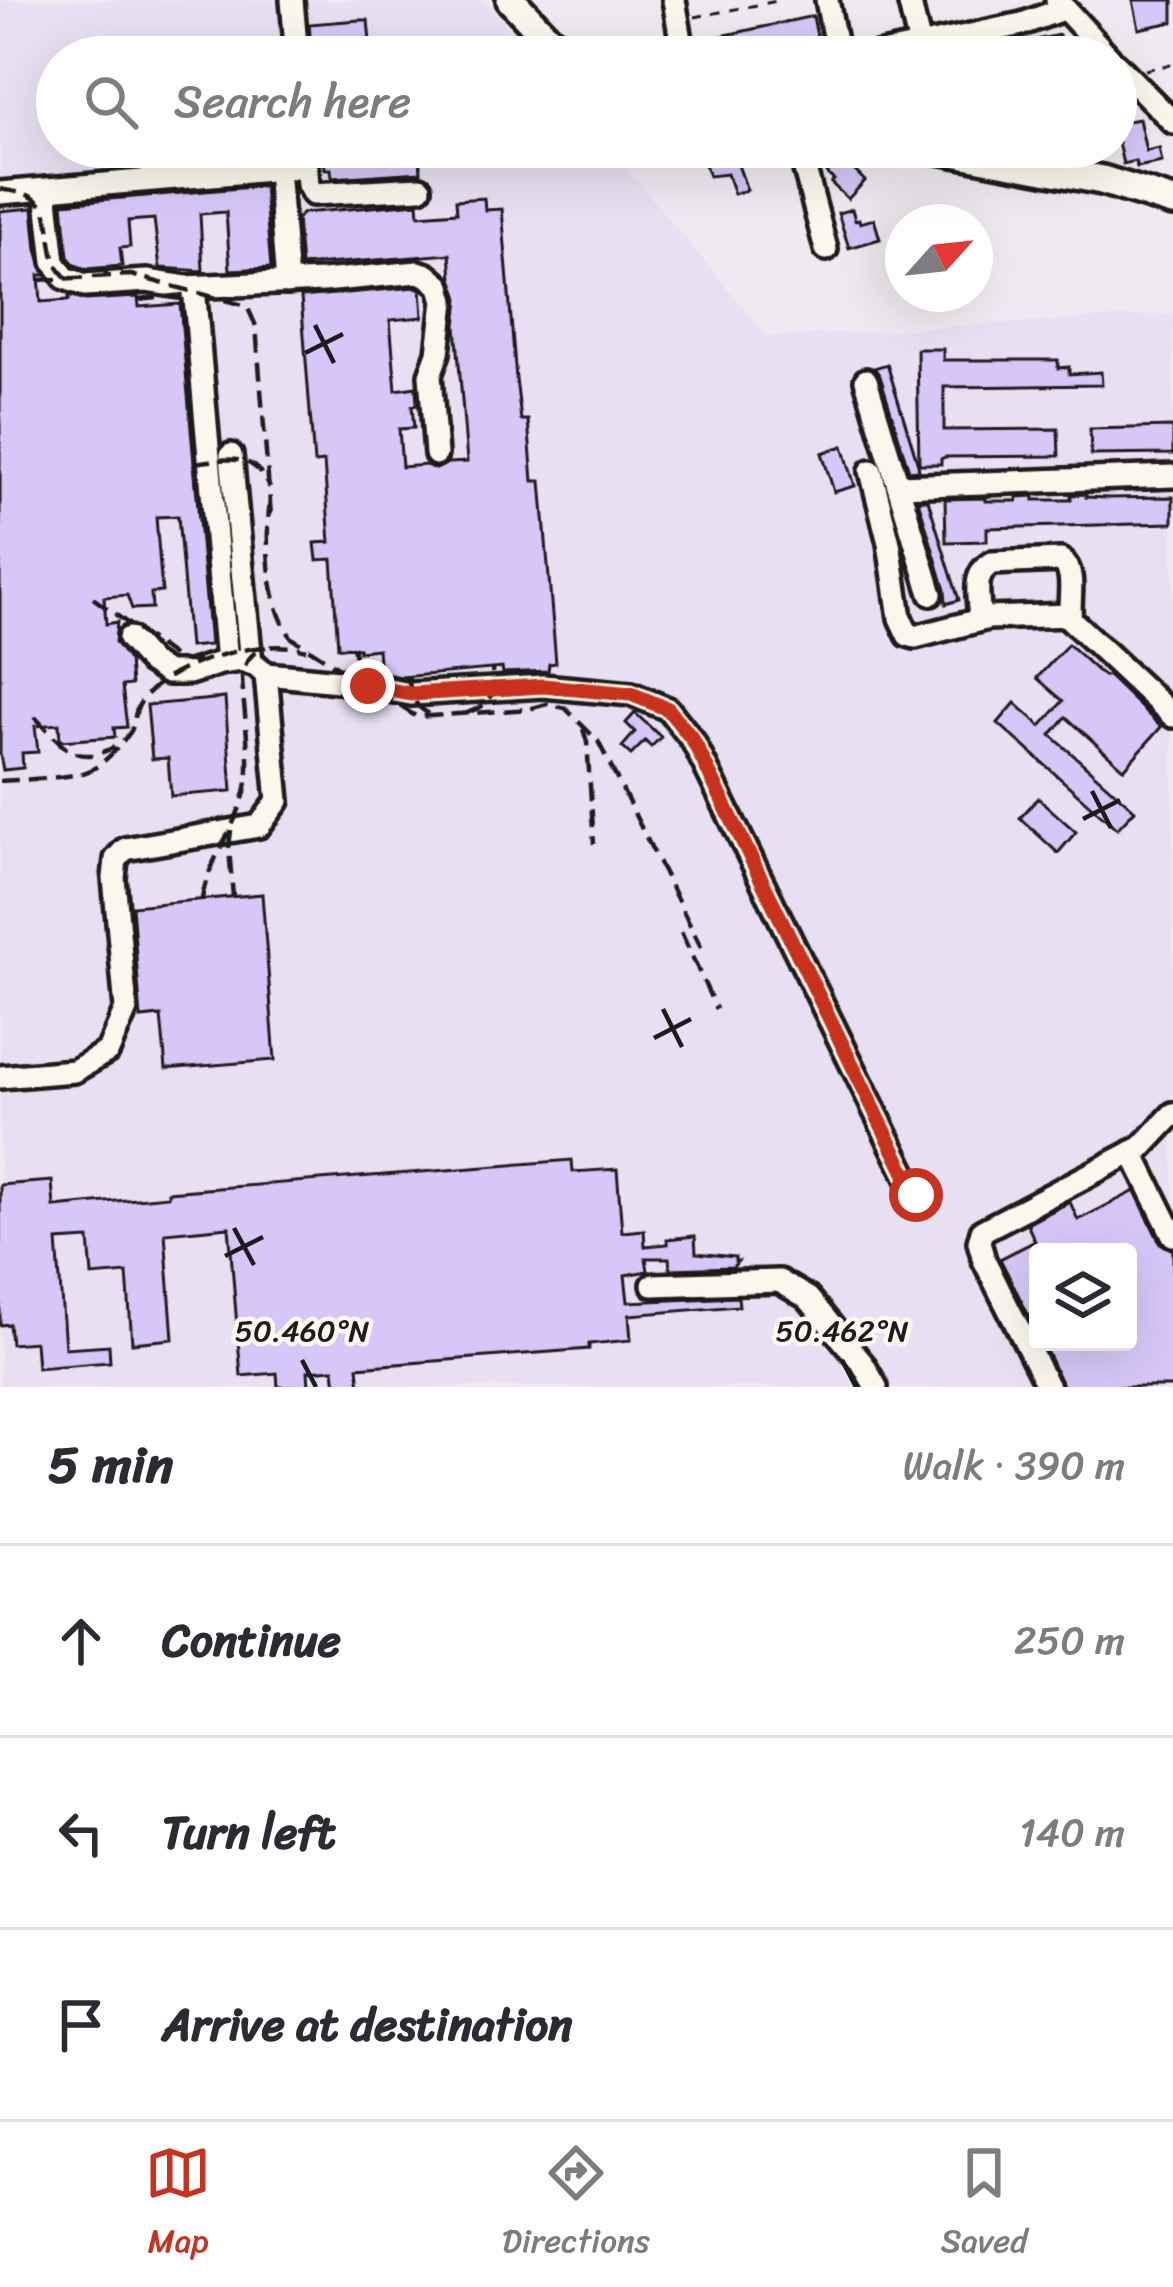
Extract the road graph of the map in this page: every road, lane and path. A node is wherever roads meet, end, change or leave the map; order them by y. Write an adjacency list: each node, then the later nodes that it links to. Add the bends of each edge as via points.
1 (292, 0): 8 (street)
2 (511, 0): 9 (main road)
3 (782, 0): 7 (path)
4 (827, 0): 10 (street)
5 (910, 0): 11 (street)
6 (1060, 4): 12 (street, via 1022,24); 13 (street)
7 (676, 10)
8 (295, 36)
9 (546, 36)
10 (834, 36)
11 (918, 36)
12 (966, 36)
13 (1090, 36)
14 (1173, 64): 15 (path)
15 (1137, 67)
16 (1137, 85): 17 (street)
17 (1173, 122)
18 (306, 168): 22 (street, via 317,195)
19 (805, 168): 26 (street)
20 (1039, 168): 25 (main road)
21 (278, 169): 23 (street); 27 (street)
22 (420, 188)
23 (46, 190): 24 (street); 28 (street, via 54,262 65,278)
24 (0, 193)
25 (1173, 202)
26 (826, 249)
27 (287, 283): 28 (street); 30 (street, via 418,272 440,286 430,383)
28 (194, 287): 39 (street)
29 (866, 380): 34 (street)
30 (436, 454)
31 (231, 455): 40 (street)
32 (872, 471): 37 (street, via 903,629 915,637)
33 (1173, 476): 34 (street)
34 (898, 486): 35 (street)
35 (932, 594)
36 (1069, 615): 37 (street); 37 (street, via 1066,562 992,563 977,578); 41 (street)
37 (980, 619)
38 (129, 638): 39 (street, via 167,673)
39 (227, 662): 40 (street)
40 (259, 668): 42 (street, via 278,801 260,826 125,849 114,878 126,1009 108,1051 74,1071); 45 (street, via 411,694 543,686 631,694 668,709 693,740)
41 (1173, 716)
42 (0, 1077)
43 (1173, 1114): 44 (street)
44 (1132, 1152): 46 (street); 49 (street, via 982,1231 984,1261)
45 (916, 1195)
46 (1173, 1235)
47 (653, 1285): 48 (street, via 779,1281 808,1298)
48 (876, 1387)
49 (1048, 1387)

